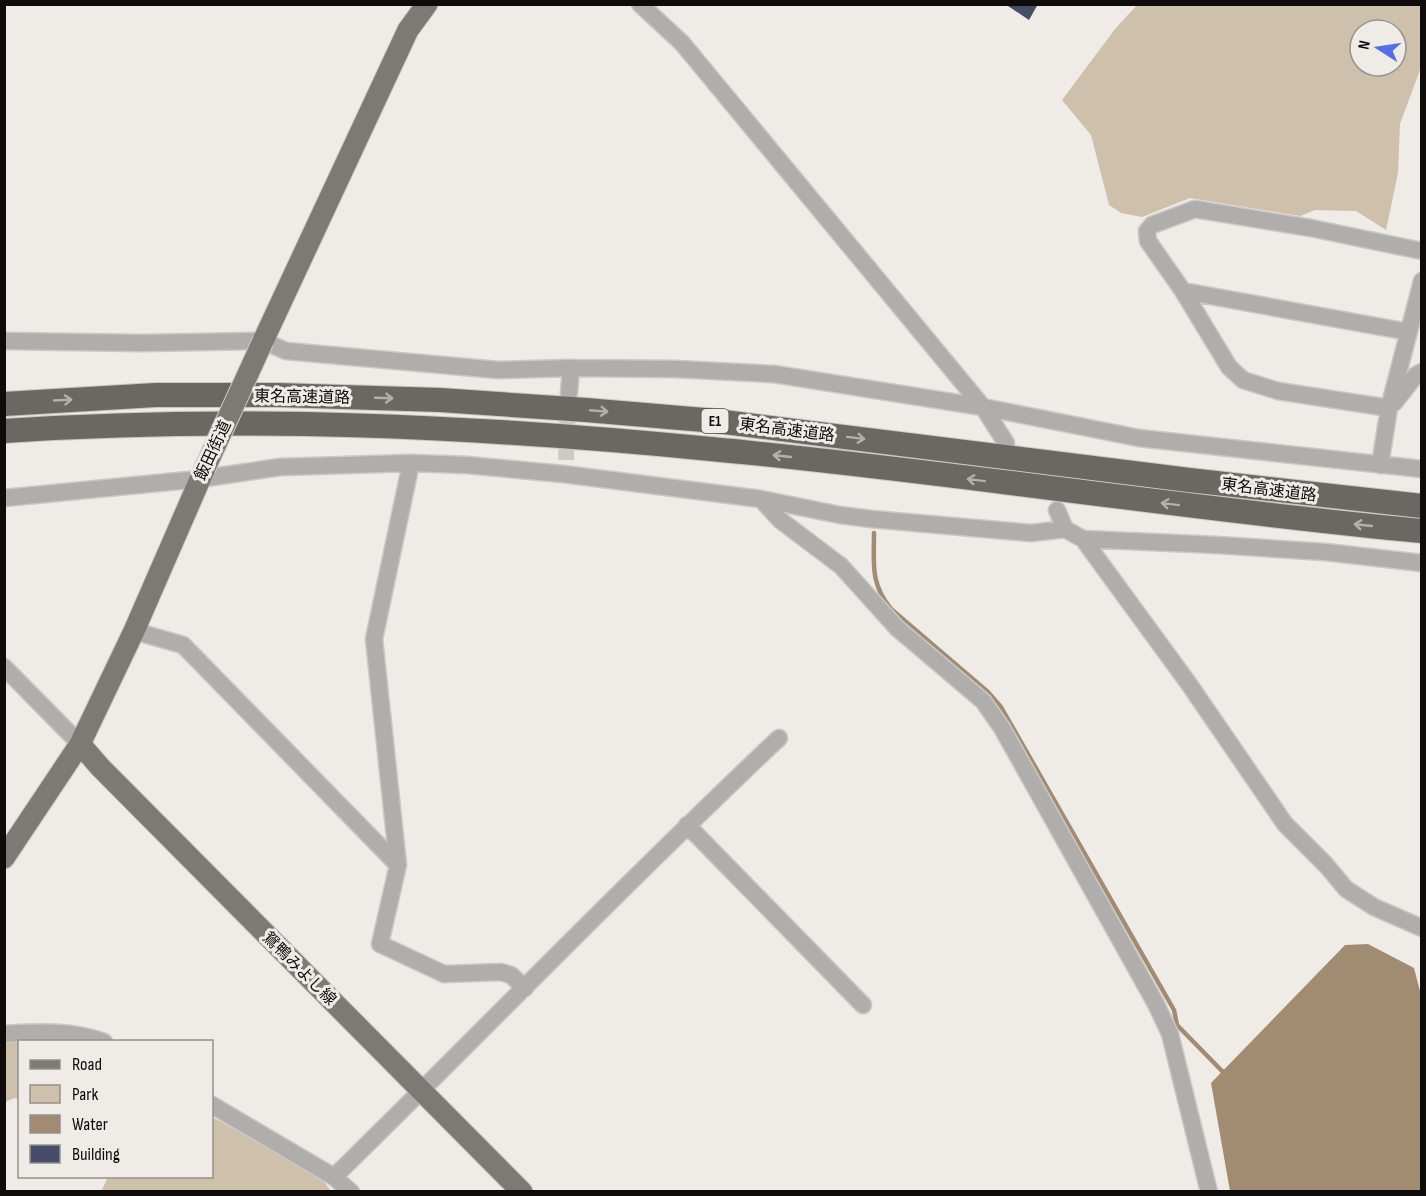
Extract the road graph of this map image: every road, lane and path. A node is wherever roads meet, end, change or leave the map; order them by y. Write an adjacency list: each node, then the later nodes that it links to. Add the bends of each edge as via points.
1 (427, 4): 8 (main road, 飯田街道, via 408,30)
2 (640, 4): 13 (street, via 682,43)
3 (1422, 250): 5 (street, via 1195,209 1152,225 1148,231 1148,242)
4 (1422, 281): 6 (street)
5 (1183, 291): 6 (street); 14 (street, via 1229,367 1243,380 1278,391)
6 (1409, 332): 14 (street)
7 (4, 341): 8 (street)
8 (263, 341): 9 (street, via 286,351 498,370); 20 (main road, 飯田街道, bridge)
9 (571, 368): 11 (street); 13 (street, via 774,374)
10 (1422, 372): 14 (street)
11 (569, 393)
12 (4, 404): 23 (highway, 東名高速道路 / E1, one-way to 23, via 156,395 267,395 440,400 586,410 716,421)
13 (983, 407): 16 (street); 18 (street, via 1139,438)
14 (1389, 408): 18 (street)
15 (4, 431): 26 (highway, 東名高速道路 / E1, one-way to 15, via 583,437 277,423)
16 (1006, 443)
17 (411, 463): 20 (street); 22 (street, via 564,467); 35 (street, via 374,639)
18 (1380, 465): 19 (street)
19 (1422, 469)
20 (202, 473): 21 (street); 29 (main road, 飯田街道)
21 (4, 498)
22 (761, 499): 25 (street, via 871,519 1030,533); 46 (street, via 780,520 841,566 897,628 983,701 1002,728 1170,1034)
23 (1422, 506)
24 (1057, 510): 25 (street)
25 (1065, 529): 27 (street)
26 (1422, 531)
27 (1083, 539): 28 (street, via 1325,552); 36 (street, via 1285,824 1346,889 1374,907)
28 (1422, 563)
29 (134, 631): 32 (main road, 飯田街道); 35 (street, via 183,645)
30 (4, 667): 32 (street)
31 (779, 738): 33 (street)
32 (80, 744): 34 (main road, 飯田街道); 41 (main road, 鴛鴨みよし線)
33 (687, 825): 37 (street); 38 (street)
34 (4, 858)
35 (398, 865): 37 (street, via 380,944 444,974 501,972 511,975)
36 (1422, 928)
37 (525, 988): 41 (street)
38 (863, 1005)
39 (4, 1034): 40 (street, via 77,1034)
40 (100, 1040)
41 (422, 1091): 43 (street); 45 (main road, 鴛鴨みよし線)
42 (213, 1106): 43 (street)
43 (334, 1177): 44 (street)
44 (351, 1191)
45 (522, 1191)
46 (1209, 1191)

